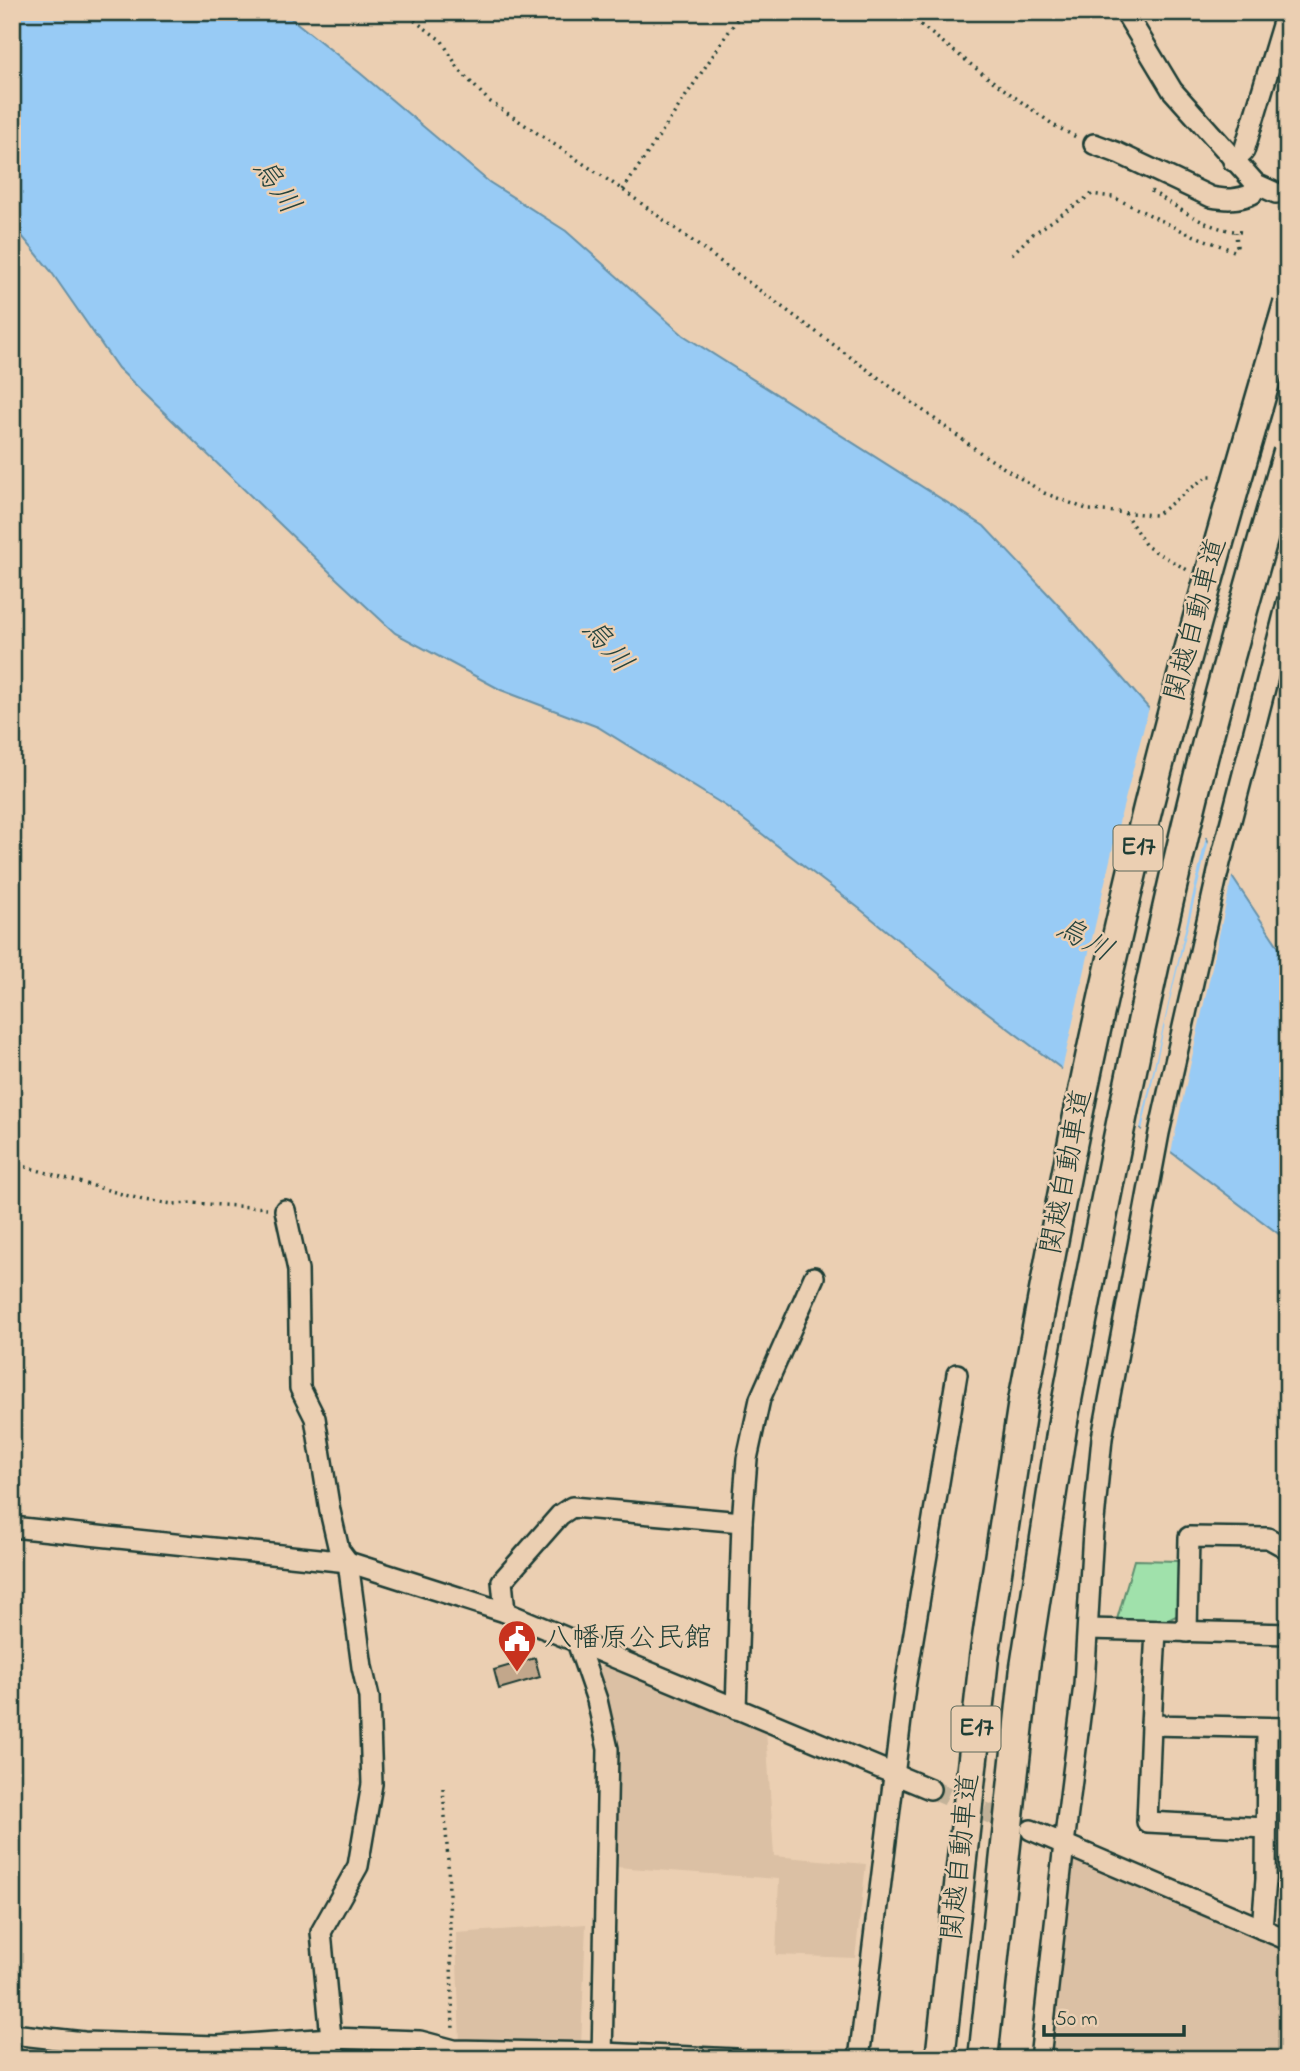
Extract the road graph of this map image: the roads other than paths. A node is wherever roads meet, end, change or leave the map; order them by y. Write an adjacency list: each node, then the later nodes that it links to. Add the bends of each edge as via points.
1 (1125, 12): 4 (street, via 1172,90)
2 (1286, 12): 4 (street, via 1244,151)
3 (1094, 144): 5 (street, via 1211,197 1243,198 1252,194)
4 (1233, 161): 5 (street)
5 (1256, 184): 6 (street)
6 (1276, 193)
7 (1288, 304): 42 (highway, 関越自動車道 / E17, bridge, via 1197,616 1114,950 1079,1114 1023,1401 984,1658)
8 (1288, 452): 43 (highway, 関越自動車道 / E17, bridge, via 1203,760 1156,956 1063,1421 1025,1667)
9 (1288, 599): 18 (street, bridge, via 1220,863 1165,1107 1102,1438)
10 (285, 1210): 16 (street, via 298,1270 300,1388 314,1418 339,1550)
11 (814, 1277): 13 (street, via 760,1399 747,1459)
12 (957, 1374): 27 (street)
13 (742, 1522): 17 (street, via 572,1507 502,1581); 23 (street)
14 (12, 1527): 16 (street)
15 (1288, 1549): 20 (street, via 1268,1538 1189,1536)
16 (348, 1562): 17 (street); 35 (street, via 369,1697 372,1784 358,1866 321,1932)
17 (505, 1612): 22 (street)
18 (1088, 1629): 19 (street); 31 (street)
19 (1156, 1631): 20 (street); 24 (street)
20 (1187, 1632): 21 (street)
21 (1288, 1634)
22 (577, 1642): 23 (street); 38 (street, via 608,1749)
23 (736, 1709): 27 (street)
24 (1152, 1725): 25 (street); 29 (street, via 1147,1822)
25 (1267, 1728): 26 (street); 29 (street)
26 (1288, 1728)
27 (894, 1773): 28 (street); 41 (street)
28 (930, 1789)
29 (1266, 1828): 32 (street)
30 (1031, 1830): 31 (street)
31 (1064, 1844): 32 (street); 44 (street)
32 (1262, 1929): 33 (street)
33 (1288, 1940)
34 (12, 2034): 36 (street)
35 (331, 2038): 37 (street); 38 (street, via 420,2041 454,2050); 39 (street)
36 (83, 2051): 37 (street)
37 (217, 2052)
38 (603, 2056): 40 (street)
39 (326, 2059)
40 (736, 2059)
41 (859, 2059)
42 (940, 2059)
43 (983, 2059)
44 (1040, 2059)

